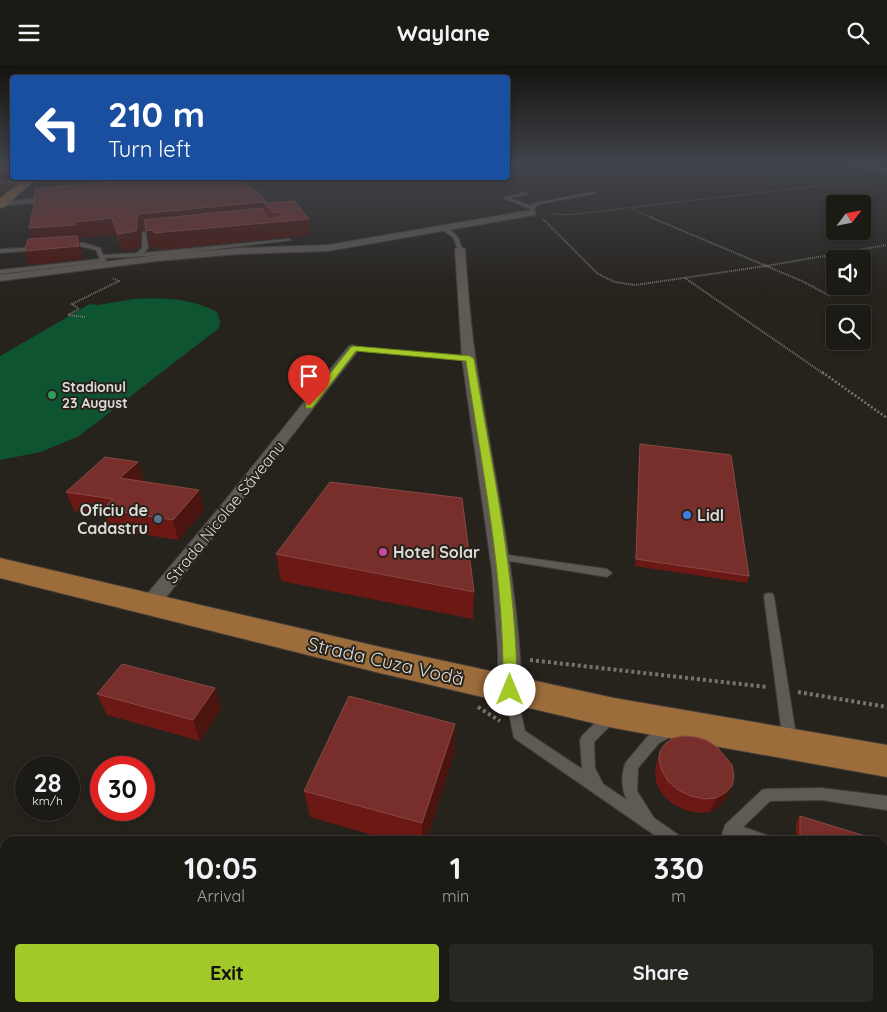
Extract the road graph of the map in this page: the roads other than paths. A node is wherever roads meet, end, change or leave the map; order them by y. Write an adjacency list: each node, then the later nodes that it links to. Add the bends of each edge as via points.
1 (524, 207): 3 (lane)
2 (535, 207): 3 (lane)
3 (532, 211): 4 (street)
4 (443, 228): 9 (lane, via 455,236); 12 (street, via 328,248)
5 (162, 231): 11 (lane, via 144,233 145,248)
6 (290, 240): 11 (lane)
7 (60, 246): 12 (lane, via 91,246 98,249)
8 (45, 247): 10 (lane)
9 (460, 249): 16 (street)
10 (0, 251)
11 (139, 254): 12 (lane)
12 (103, 260): 13 (lane); 14 (street)
13 (0, 272)
14 (0, 278)
15 (354, 349): 16 (lane); 21 (street, Strada Nicolae Săveanu)
16 (470, 359): 17 (street)
17 (501, 557): 19 (lane); 22 (street)
18 (0, 568): 21 (main road, Strada Cuza Vodă)
19 (607, 573)
20 (769, 597): 25 (lane)
21 (150, 604): 22 (main road, Strada Cuza Vodă)
22 (510, 690): 23 (main road, Strada Cuza Vodă); 27 (lane, via 519,734)
23 (614, 713): 24 (main road, Strada Cuza Vodă); 27 (lane, via 587,740 588,768)
24 (681, 725): 25 (main road, Strada Cuza Vodă); 29 (lane, via 654,739 631,766 630,793)
25 (790, 743): 26 (main road, Strada Cuza Vodă)
26 (881, 754)
27 (596, 786): 29 (lane)
28 (887, 803): 31 (lane, via 821,795 767,795)
29 (651, 825): 30 (lane)
30 (668, 836)
31 (728, 836)

